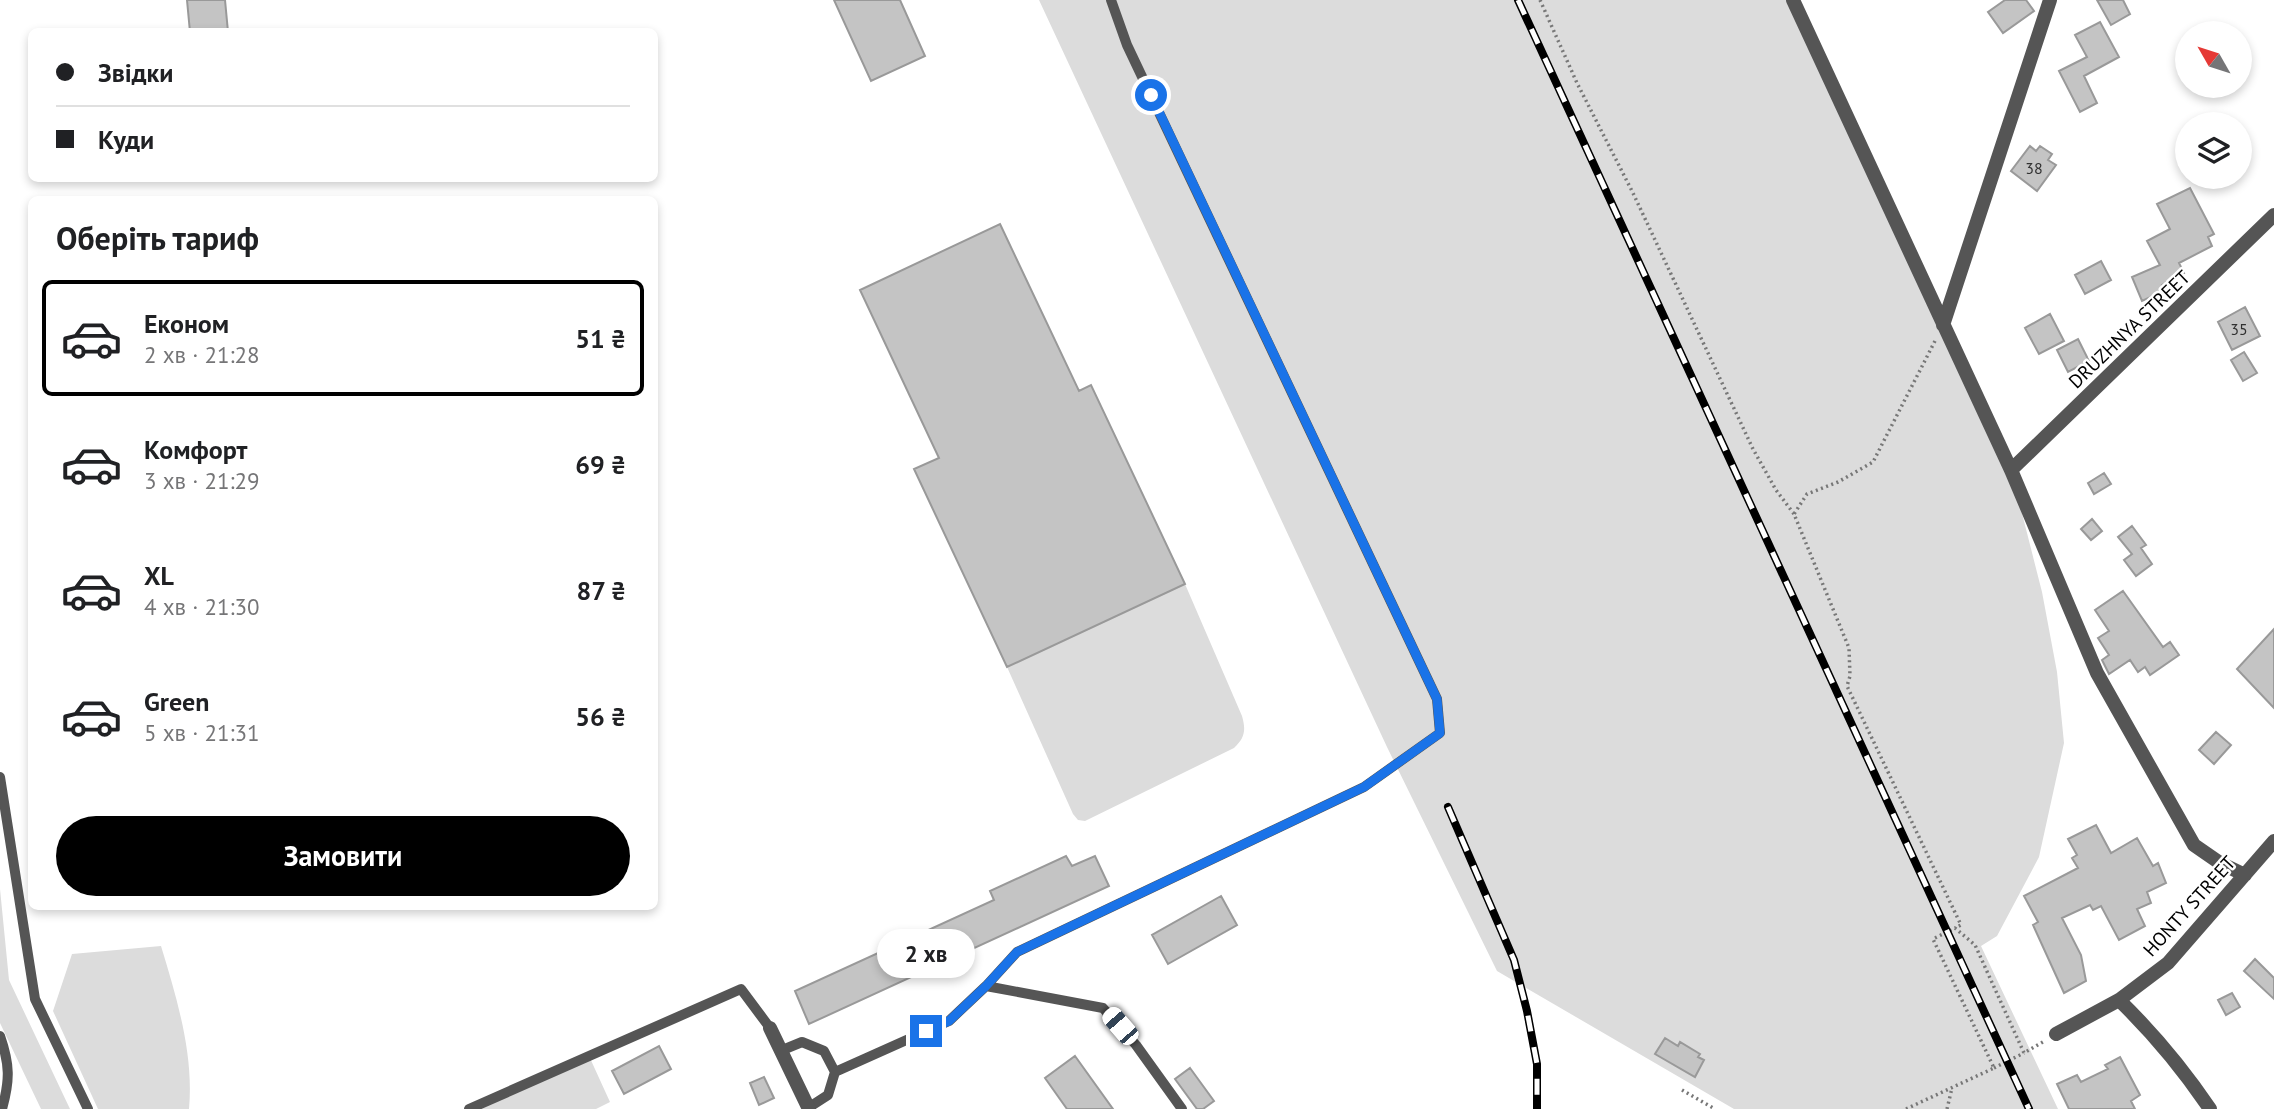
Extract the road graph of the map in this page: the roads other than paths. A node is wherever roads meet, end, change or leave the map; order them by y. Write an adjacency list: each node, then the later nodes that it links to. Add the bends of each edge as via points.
1 (1111, 0): 10 (lane, via 1128,45 1437,699 1440,733 1364,787 1017,952)
2 (1793, 0): 5 (street)
3 (2050, 0): 5 (street)
4 (2274, 215): 6 (street, DRUZHNYA STREET)
5 (1943, 325): 6 (street)
6 (2011, 470): 9 (street, via 2097,673 2175,814 2194,845)
7 (0, 778): 19 (lane, via 35,999)
8 (2274, 841): 9 (street, HONTY STREET)
9 (2245, 875): 11 (street, HONTY STREET, via 2168,963)
10 (986, 986): 16 (lane, via 949,1021); 21 (lane, via 1103,1007)
11 (2119, 1000): 13 (street, HONTY STREET); 22 (street, via 2153,1033)
12 (770, 1028): 15 (street); 20 (lane, via 741,989)
13 (2056, 1034)
14 (0, 1036): 18 (lane, via 9,1068)
15 (780, 1051): 16 (lane, via 802,1042 824,1051); 17 (street)
16 (835, 1072): 17 (lane, via 828,1095)
17 (808, 1108)
18 (2, 1109)
19 (88, 1109)
20 (469, 1109)
21 (1182, 1109)
22 (2210, 1109)

